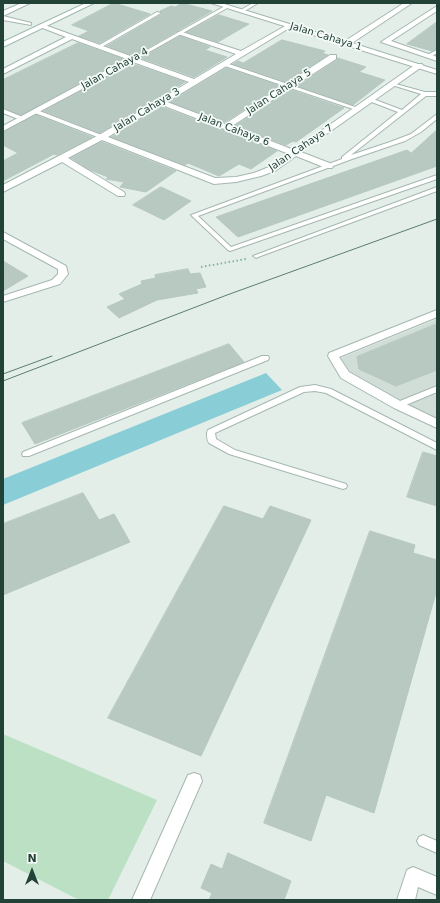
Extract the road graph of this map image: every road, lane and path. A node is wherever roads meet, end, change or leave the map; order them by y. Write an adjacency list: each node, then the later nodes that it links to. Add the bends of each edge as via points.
1 (27, 3): 11 (street)
2 (91, 3): 15 (street)
3 (214, 3): 7 (street, Jalan Cahaya 1)
4 (244, 3): 6 (lane)
5 (409, 3): 20 (street)
6 (254, 4): 9 (lane)
7 (227, 7): 9 (street, Jalan Cahaya 1); 18 (lane, Jalan Cahaya 4)
8 (437, 8): 25 (street, via 385,42)
9 (241, 11): 16 (street, Jalan Cahaya 1)
10 (159, 13): 22 (lane)
11 (3, 14)
12 (3, 18): 14 (street)
13 (36, 20): 14 (street)
14 (29, 24): 17 (street)
15 (42, 26): 19 (street); 21 (street)
16 (289, 26): 20 (street, Jalan Cahaya 1); 24 (street, Jalan Cahaya 3)
17 (16, 30)
18 (180, 33): 24 (street); 27 (lane, Jalan Cahaya 4)
19 (71, 37): 22 (street); 31 (street)
20 (346, 44): 30 (street, Jalan Cahaya 1)
21 (3, 45)
22 (98, 47): 27 (street)
23 (437, 50): 25 (lane)
24 (242, 54): 29 (street, Jalan Cahaya 3)
25 (429, 56): 28 (street)
26 (333, 57): 35 (street, Jalan Cahaya 5)
27 (133, 59): 33 (street); 42 (street, Jalan Cahaya 4)
28 (437, 59)
29 (224, 64): 33 (street, Jalan Cahaya 3); 35 (lane)
30 (419, 66): 32 (street, Jalan Cahaya 1); 34 (street, Jalan Cahaya 7)
31 (3, 72)
32 (437, 72)
33 (195, 82): 39 (street, Jalan Cahaya 3)
34 (394, 84): 36 (lane); 38 (street, Jalan Cahaya 7)
35 (288, 86): 40 (lane); 46 (street, Jalan Cahaya 5)
36 (425, 94): 37 (lane); 43 (lane)
37 (437, 94)
38 (371, 100): 40 (street, Jalan Cahaya 7); 43 (lane)
39 (161, 102): 46 (street, Jalan Cahaya 6); 48 (street, Jalan Cahaya 3)
40 (358, 109): 49 (street, Jalan Cahaya 7)
41 (3, 111): 45 (lane)
42 (37, 112): 45 (street, Jalan Cahaya 4); 48 (lane)
43 (402, 112): 51 (lane)
44 (437, 116): 51 (lane, via 414,134 388,146)
45 (23, 119): 47 (street, Jalan Cahaya 4)
46 (226, 127): 49 (street, Jalan Cahaya 6)
47 (3, 129)
48 (102, 137): 49 (street, Jalan Cahaya 7, via 214,181 232,181 254,176 272,169); 50 (street, Jalan Cahaya 3)
49 (295, 153): 52 (street, Jalan Cahaya 6)
50 (62, 158): 54 (street, Jalan Cahaya 3); 56 (street)
51 (340, 160): 52 (lane)
52 (329, 166): 53 (lane, via 194,216 230,249)
53 (437, 177)
54 (3, 189)
55 (437, 189): 58 (lane)
56 (121, 194)
57 (3, 235): 60 (street, via 63,268 63,274 56,282)
58 (256, 256): 59 (path)
59 (201, 267)
60 (3, 299)
61 (437, 313): 64 (street, via 332,356 345,375)
62 (265, 358): 67 (lane)
63 (437, 389): 64 (lane)
64 (398, 405): 65 (street)
65 (437, 424)
66 (437, 447): 68 (lane, via 328,391 315,388 303,389 211,432 212,441 232,452)
67 (26, 454)
68 (343, 486)
69 (194, 781): 73 (street)
70 (423, 841): 71 (lane)
71 (437, 847)
72 (437, 886): 74 (street, via 413,876)
73 (141, 900)
74 (406, 900)

